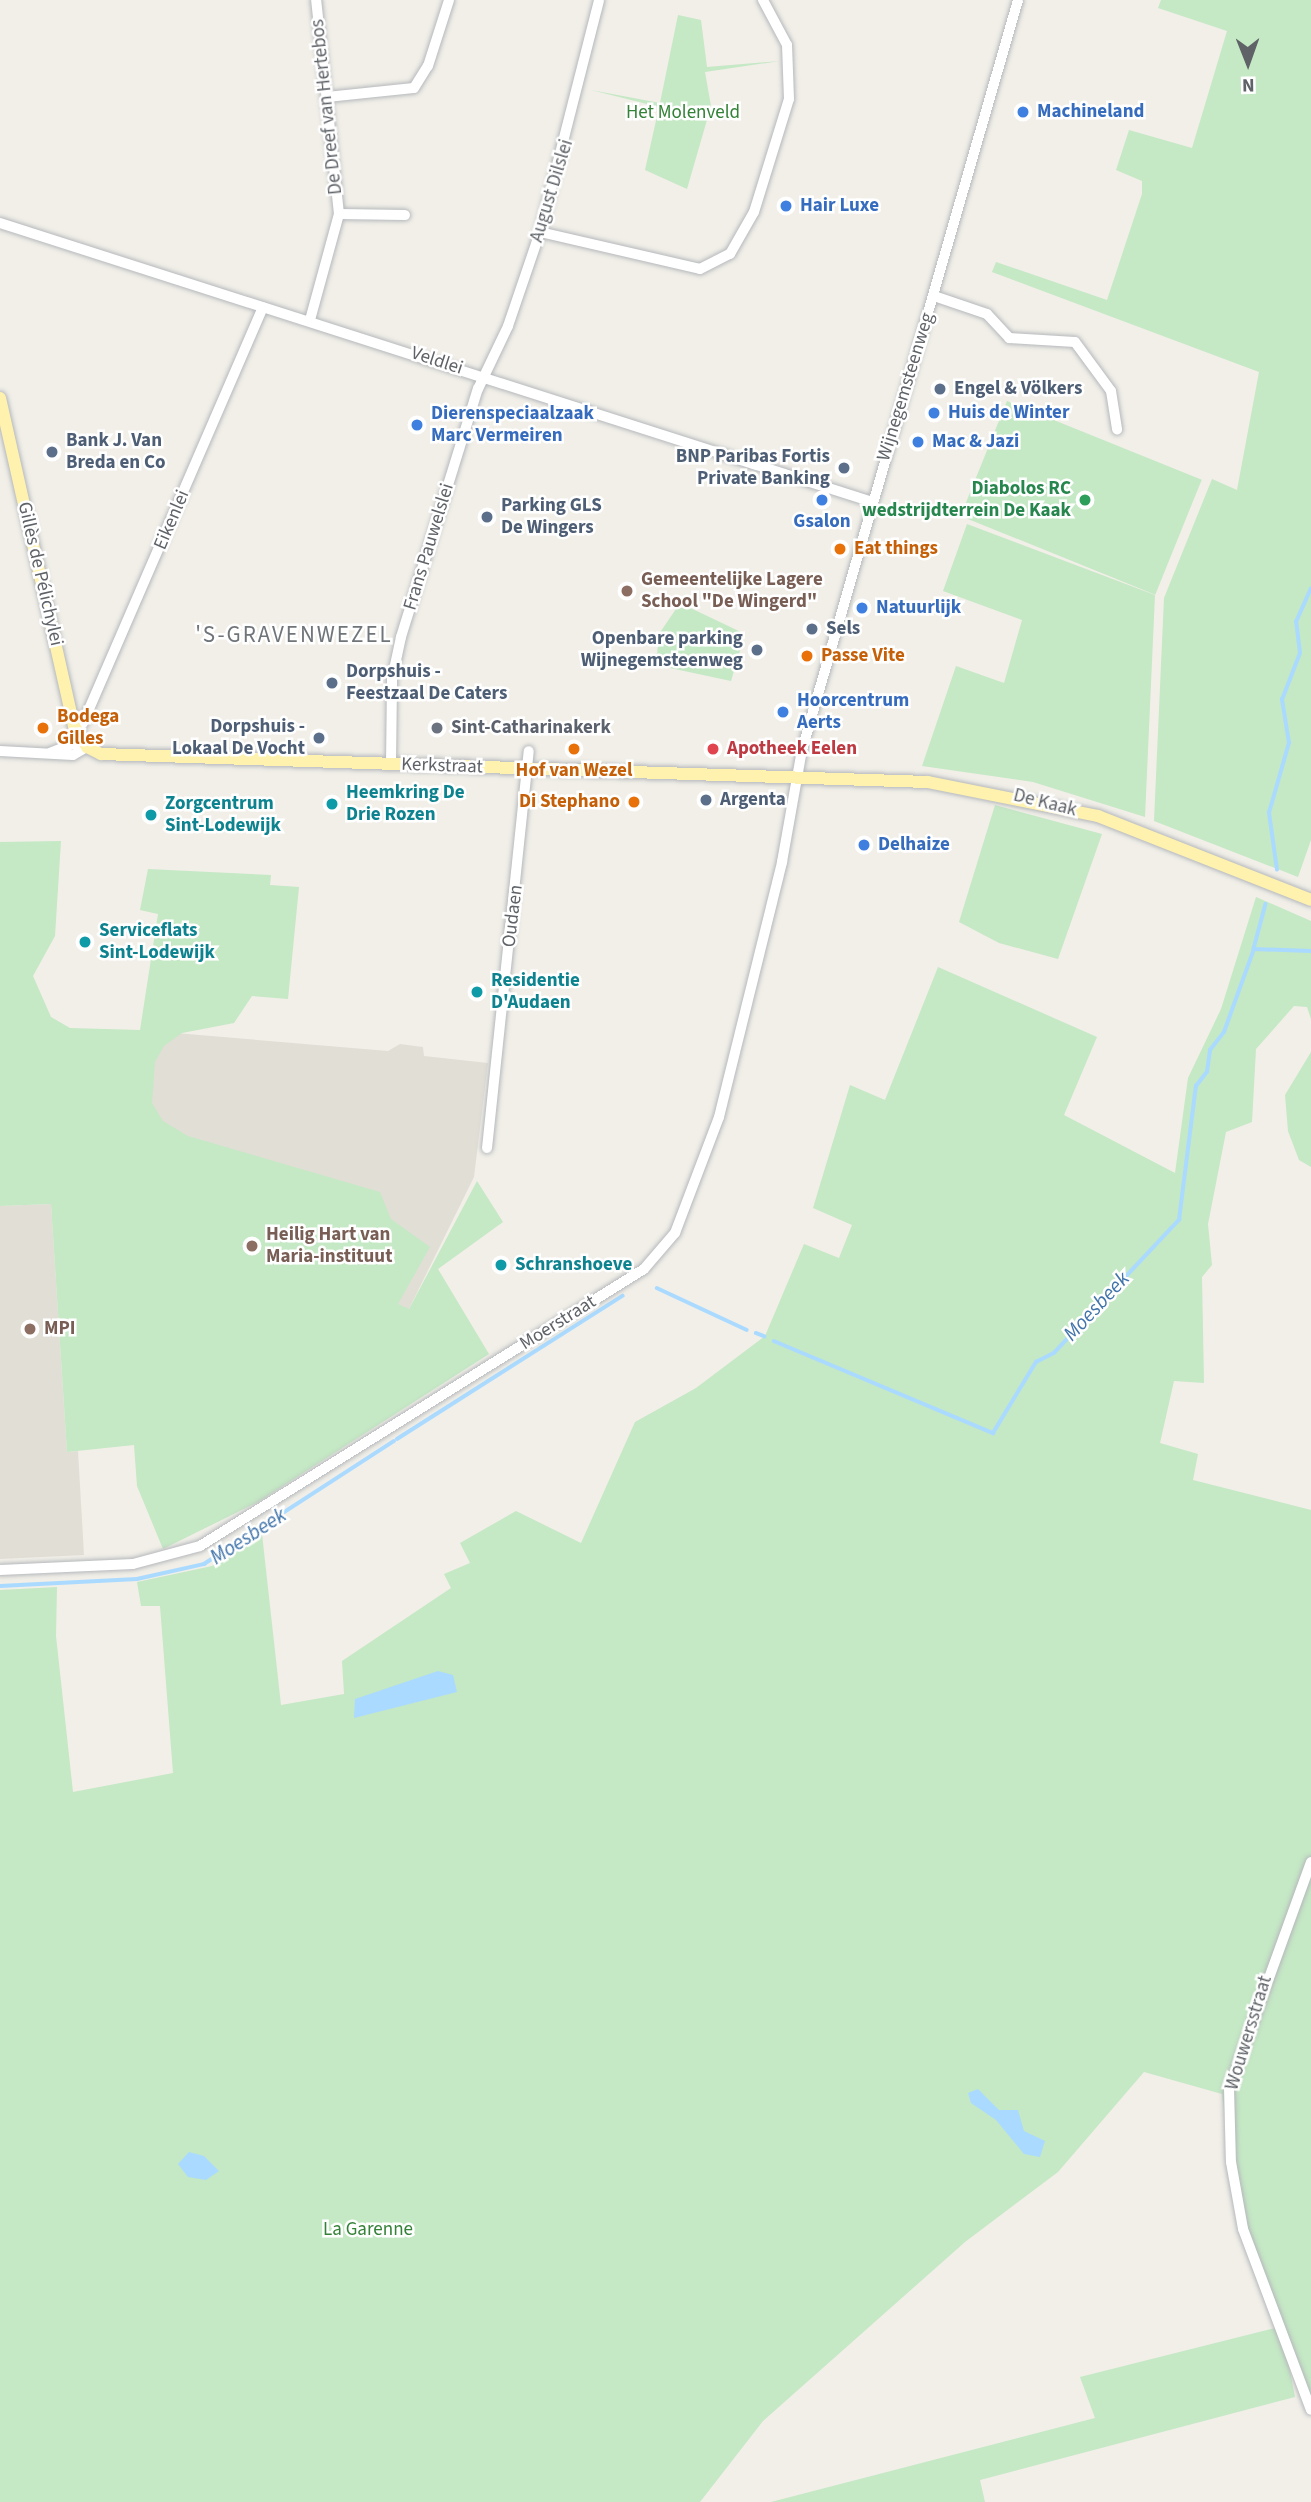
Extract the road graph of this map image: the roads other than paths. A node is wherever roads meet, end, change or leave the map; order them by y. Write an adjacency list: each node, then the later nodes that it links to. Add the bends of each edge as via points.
1 (316, 0): 6 (street, De Dreef van Hertebos)
2 (449, 0): 6 (street, via 428,66 414,88)
3 (599, 0): 10 (street, August Dilslei, via 569,137)
4 (763, 0): 10 (street, via 790,58 789,99 754,212 730,254 700,269)
5 (1018, 0): 11 (street, Wijnegemsteenweg)
6 (327, 97): 7 (street, De Dreef van Hertebos)
7 (338, 214): 8 (street, De Dreef van Hertebos); 13 (street, De Dreef van Hertebos)
8 (404, 215)
9 (0, 223): 12 (street, Veldlei)
10 (540, 232): 14 (street, August Dilslei)
11 (934, 296): 16 (street, via 987,314 1009,338 1075,342 1111,391); 17 (street, Wijnegemsteenweg)
12 (263, 307): 13 (street, Veldlei); 18 (street, Eikenlei)
13 (310, 320): 14 (street, Veldlei)
14 (488, 377): 17 (street, Veldlei); 22 (street, Frans Pauwelslei, via 465,429 396,655)
15 (0, 398): 18 (main road, Gillès de Pélichylei)
16 (1117, 430)
17 (872, 502): 24 (street, Wijnegemsteenweg)
18 (79, 725): 19 (main road, Gillès de Pélichylei)
19 (87, 747): 20 (street, via 72,744 44,755); 22 (main road, Kerkstraat, via 111,756)
20 (0, 751)
21 (529, 751): 23 (street, Oudaen)
22 (391, 765): 23 (main road, Kerkstraat)
23 (528, 769): 24 (main road, Kerkstraat); 26 (street, Oudaen)
24 (799, 776): 25 (main road, De Kaak, via 904,779 1045,801); 27 (street, Moerstraat, via 719,1117 662,1253 200,1546 133,1563)
25 (1311, 900)
26 (487, 1148)
27 (0, 1570)
28 (1311, 1862): 29 (street, Wouwersstraat, via 1256,1999 1228,2088 1231,2161 1243,2229)
29 (1311, 2410)

